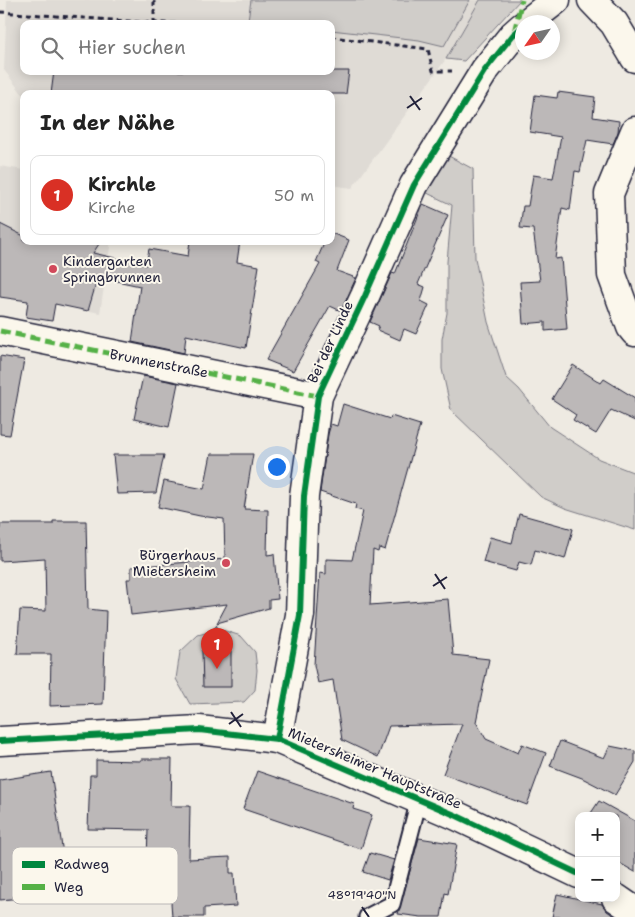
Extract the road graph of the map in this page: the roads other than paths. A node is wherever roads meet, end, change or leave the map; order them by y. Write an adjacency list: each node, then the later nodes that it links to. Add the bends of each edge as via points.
1 (556, 0): 3 (street)
2 (592, 0): 5 (street, via 614,23)
3 (537, 15)
4 (515, 33): 9 (street, Bei der Linde, via 485,70 414,185)
5 (635, 58)
6 (635, 131): 8 (street, via 609,194 612,275)
7 (0, 331): 9 (street, Brunnenstraße)
8 (635, 332)
9 (318, 396): 10 (street, Bei der Linde, via 304,496 300,615)
10 (277, 739): 11 (street, Mietersheimer Hauptstraße, via 198,730); 12 (street, Mietersheimer Hauptstraße)
11 (0, 741)
12 (419, 800): 13 (street, Mietersheimer Hauptstraße); 16 (lane, via 392,904)
13 (575, 872)
14 (620, 901): 15 (street)
15 (635, 911)
16 (367, 917)

